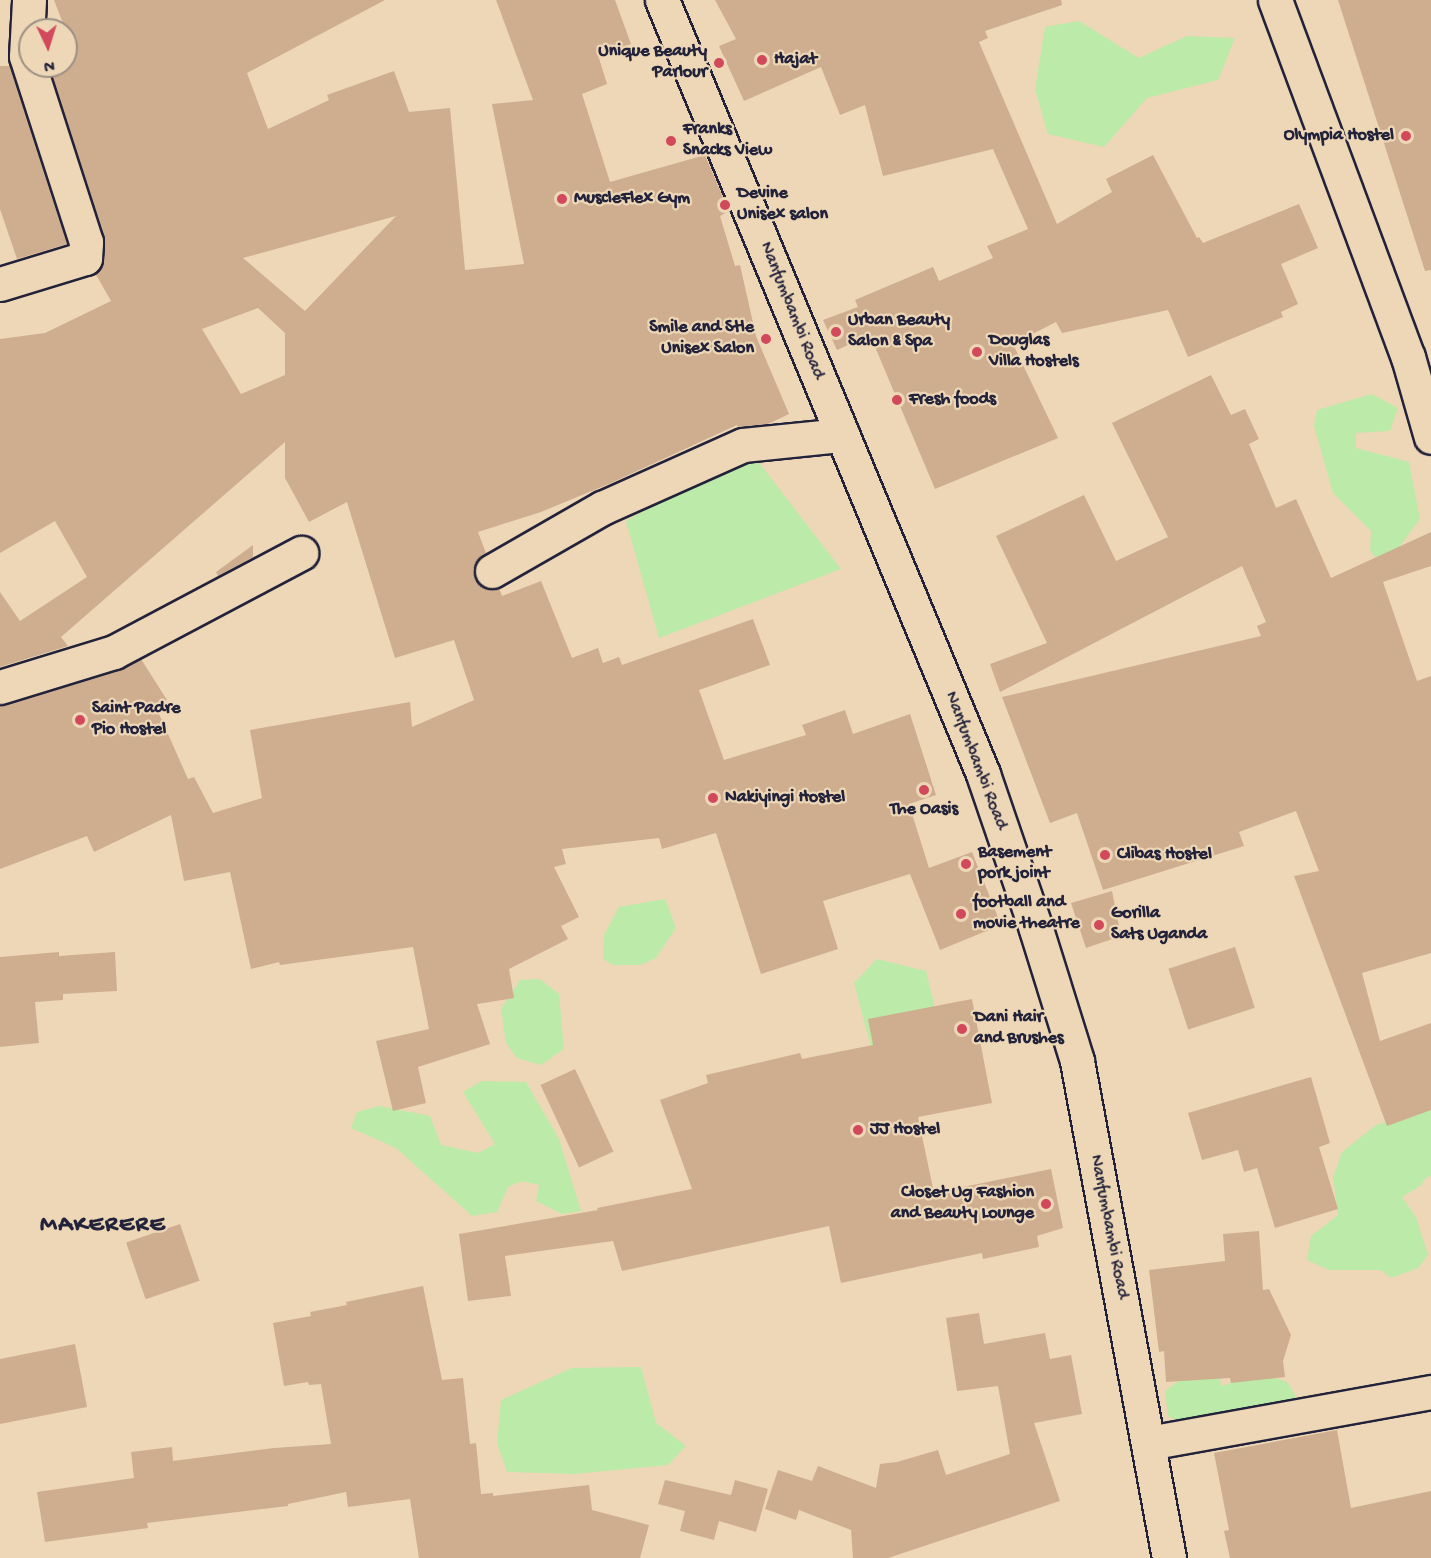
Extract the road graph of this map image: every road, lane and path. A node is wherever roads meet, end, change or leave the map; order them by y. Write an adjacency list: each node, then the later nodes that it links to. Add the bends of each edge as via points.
1 (29, 0): 4 (street, via 26,56 86,242 85,258)
2 (662, 0): 5 (street, Nanfumbambi Road)
3 (1275, 0): 6 (street, via 1408,357)
4 (0, 284)
5 (842, 435): 8 (street, via 743,445 602,508); 11 (street, Nanfumbambi Road, via 983,774 1077,1061)
6 (1431, 437)
7 (301, 553): 9 (street, via 114,652)
8 (492, 571)
9 (0, 687)
10 (1431, 1392): 11 (street)
11 (1148, 1443): 12 (street, Nanfumbambi Road)
12 (1169, 1558)

